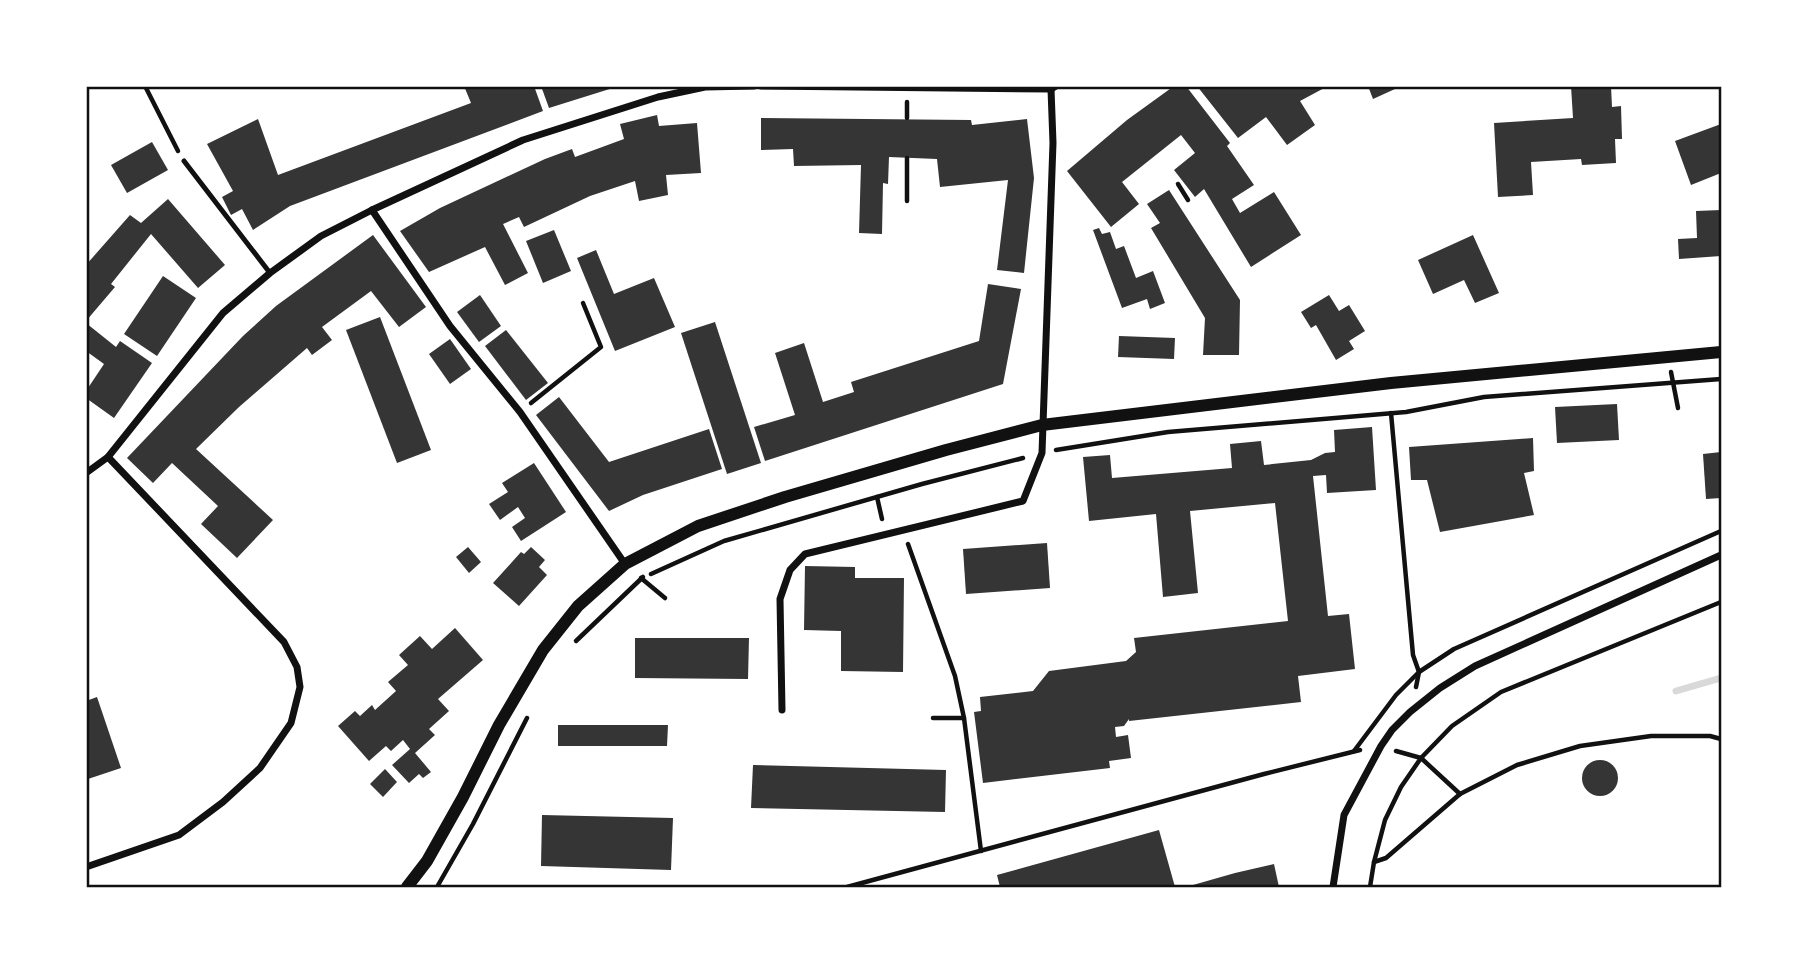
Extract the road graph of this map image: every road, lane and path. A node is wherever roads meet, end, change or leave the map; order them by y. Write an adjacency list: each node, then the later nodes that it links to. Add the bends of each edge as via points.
1 (145, 86): 6 (path)
2 (754, 86): 10 (street, via 705,87 658,97 523,140)
3 (761, 86): 4 (street)
4 (1054, 87): 18 (street)
5 (907, 158): 9 (path)
6 (184, 161): 11 (lane)
7 (1178, 184): 8 (path)
8 (1188, 200)
9 (907, 201)
10 (372, 210): 11 (street, via 321,236); 16 (street, via 450,326)
11 (270, 273): 19 (street, via 223,313)
12 (583, 303): 16 (path, via 601,347)
13 (1721, 352): 14 (street)
14 (1668, 358): 15 (path); 18 (street, via 1391,383)
15 (1678, 408)
16 (520, 412): 25 (street)
17 (1391, 413): 29 (path, via 1413,655 1419,672)
18 (1042, 425): 22 (street, via 1042,453 1023,501); 25 (street, via 825,485 698,526)
19 (108, 457): 20 (street); 39 (street, via 284,642 297,667 300,687 291,723 260,768 223,802 179,835)
20 (86, 473)
21 (877, 496): 23 (path)
22 (903, 529): 23 (street); 31 (path, via 956,676)
23 (886, 534): 28 (street, via 806,554 790,570 780,599)
24 (1721, 555): 29 (street, via 1475,666)
25 (625, 564): 26 (path); 40 (street, via 578,606 543,650 427,861)
26 (665, 597)
27 (1721, 602): 35 (path, via 1502,692 1452,726)
28 (782, 710)
29 (1410, 712): 33 (street)
30 (933, 718): 31 (path)
31 (964, 718): 37 (path)
32 (1721, 739): 36 (path, via 1651,736 1580,746 1517,765)
33 (1381, 746): 35 (path); 42 (street, via 1343,815)
34 (1353, 752): 37 (path)
35 (1420, 758): 36 (path); 38 (path, via 1385,820)
36 (1460, 794): 38 (path, via 1386,858)
37 (981, 851): 41 (path)
38 (1374, 862): 43 (path)
39 (86, 867)
40 (407, 887)
41 (847, 887)
42 (1333, 887)
43 (1370, 887)

